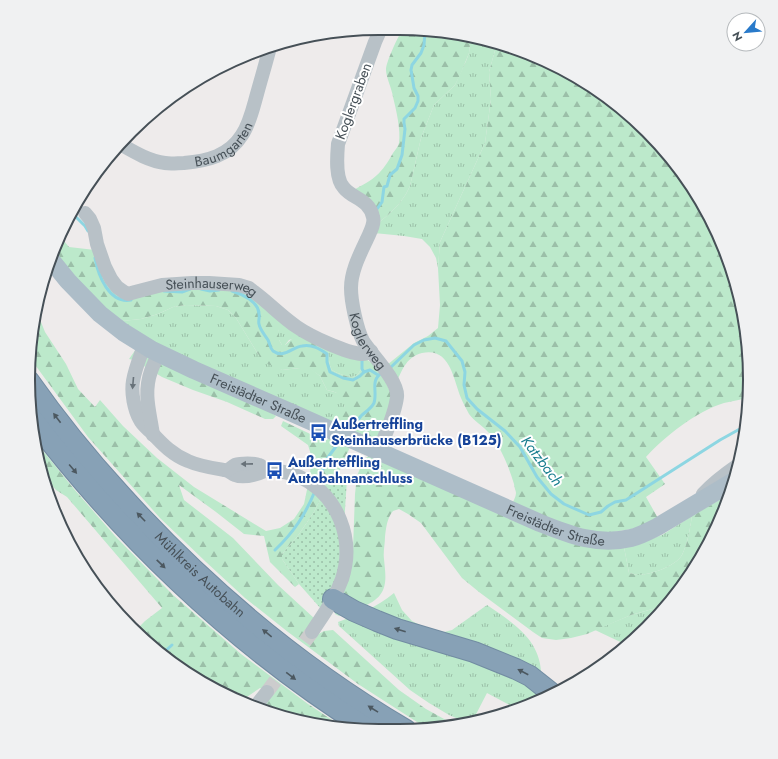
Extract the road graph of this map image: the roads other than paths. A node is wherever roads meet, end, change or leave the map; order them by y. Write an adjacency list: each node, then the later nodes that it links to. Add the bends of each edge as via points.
1 (378, 35): 5 (street, Koglergraben, via 338,144 337,156 341,184 372,210)
2 (268, 53): 3 (street, Baumgarten, via 248,122 242,135 227,150 209,159 165,163)
3 (125, 147)
4 (85, 213): 8 (street, Steinhauserweg, via 94,228 108,273 117,287 124,292 128,294 178,283 240,285 249,288 298,328 329,343)
5 (372, 228): 8 (street, Koglerweg, via 355,266 351,288 352,302 364,342)
6 (55, 265): 7 (main road, Freistädter Straße, via 100,314)
7 (152, 350): 11 (main road, Freistädter Straße); 15 (street, via 134,375 134,404 139,419 166,448 188,461 211,468 228,470 235,465 258,464 267,470 294,474 327,497 341,520 345,536 344,571)
8 (363, 353): 11 (street, Koglerweg, via 385,371 398,396)
9 (35, 389): 21 (highway, Mühlkreis Autobahn, one-way to 9, via 315,670 218,592 109,482)
10 (38, 426): 20 (highway, Mühlkreis Autobahn, one-way to 20, via 107,508 190,592 272,661)
11 (379, 451): 14 (main road, Freistädter Straße, via 540,523 566,534 584,538 631,538 644,534)
12 (731, 470): 14 (street, Freistädter Straße)
13 (726, 486): 14 (main road, Freistädter Straße)
14 (690, 508)
15 (333, 599): 16 (street); 17 (highway, one-way to 15, via 516,669 474,652 397,629)
16 (312, 632)
17 (547, 690)
18 (267, 692): 19 (street)
19 (259, 702)
20 (359, 723)
21 (397, 724)

